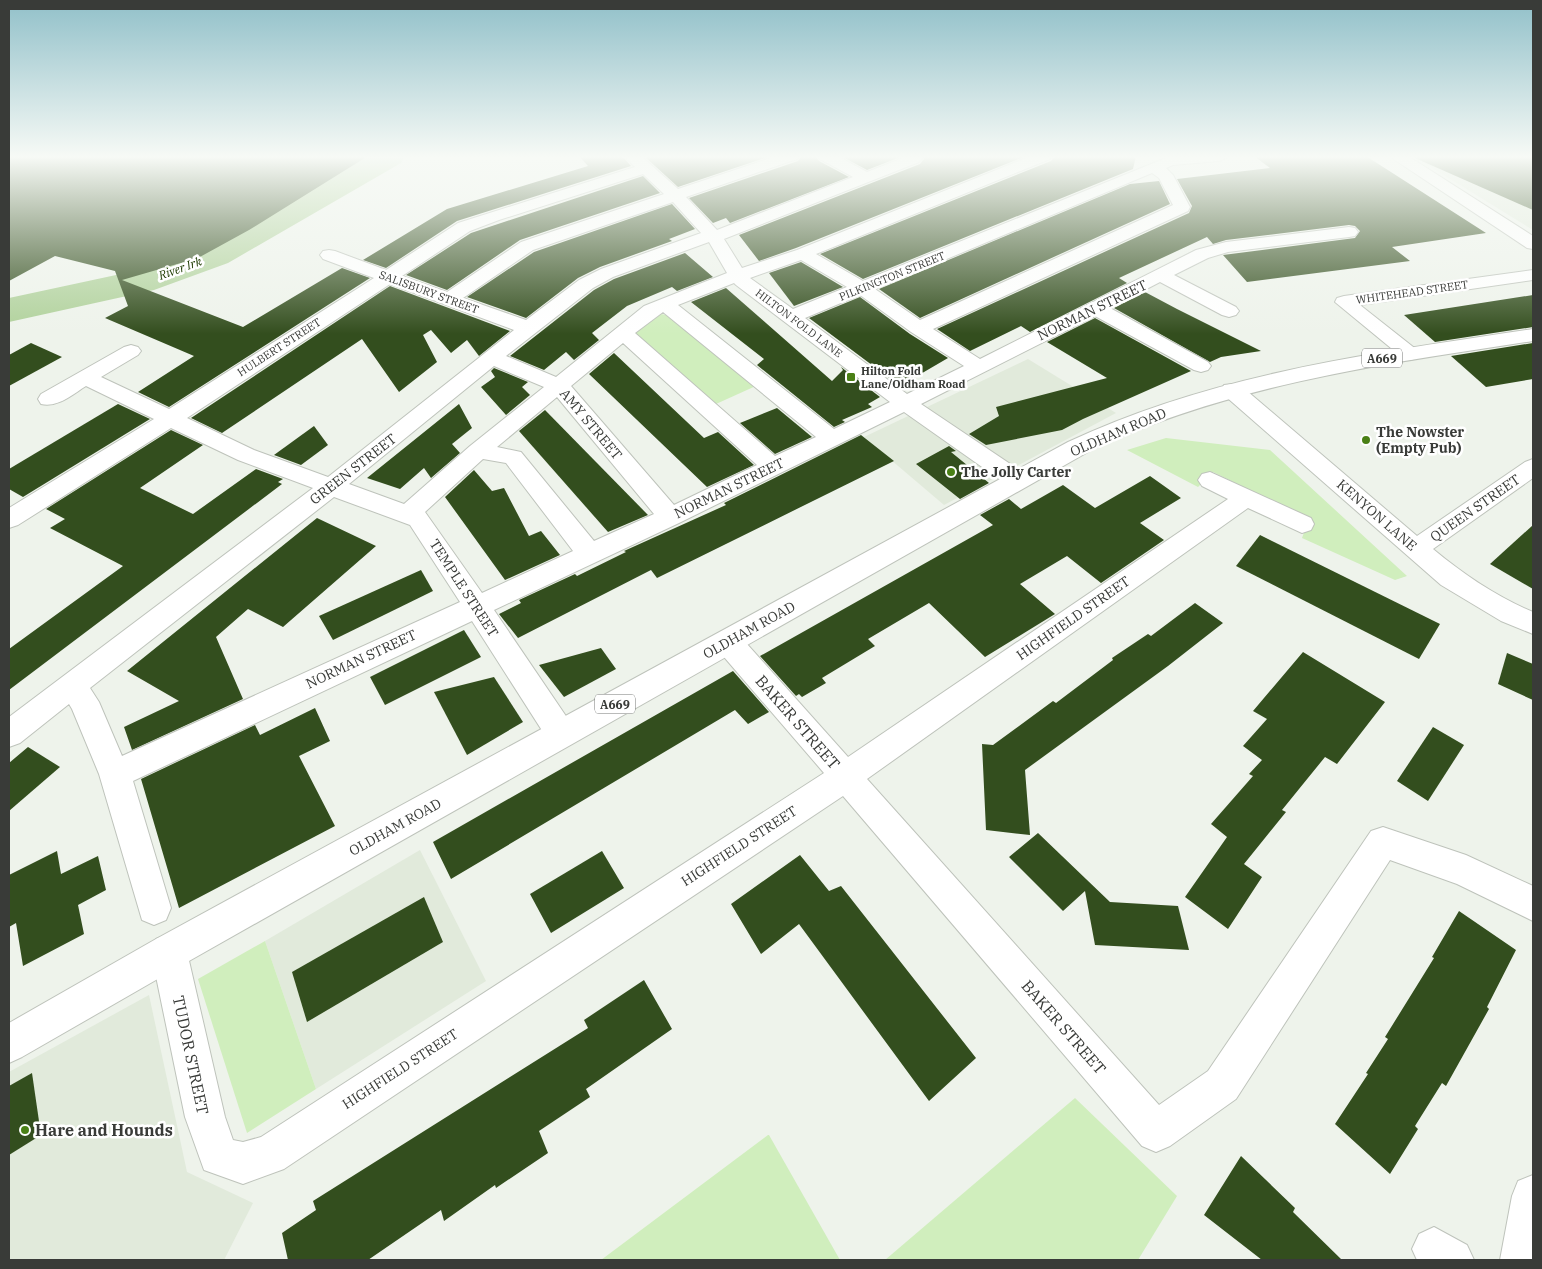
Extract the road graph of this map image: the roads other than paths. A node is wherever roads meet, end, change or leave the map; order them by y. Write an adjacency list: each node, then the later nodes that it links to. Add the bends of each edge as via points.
1 (494, 215): 15 (street, HULBERT STREET, via 464,227)
2 (619, 215): 19 (street, via 527,246)
3 (694, 215): 10 (street, HILTON FOLD LANE)
4 (768, 215): 10 (street, GREEN STREET)
5 (897, 215): 12 (street)
6 (1039, 215): 18 (street, PILKINGTON STREET)
7 (1162, 215): 25 (street)
8 (1489, 215): 11 (street)
9 (1348, 232): 17 (street, NORMAN STREET, via 1226,247 1202,254)
10 (713, 236): 16 (street, HILTON FOLD LANE); 24 (street, GREEN STREET, via 596,278)
11 (1533, 244)
12 (803, 254): 16 (street); 18 (street)
13 (329, 255): 15 (street, SALISBURY STREET)
14 (1533, 275): 29 (street, WHITEHEAD STREET, via 1344,302 1341,308)
15 (386, 276): 19 (street, SALISBURY STREET); 38 (street, HULBERT STREET)
16 (738, 276): 20 (street); 23 (street, HILTON FOLD LANE)
17 (1162, 276): 21 (street, NORMAN STREET); 22 (street)
18 (862, 288): 23 (street, PILKINGTON STREET); 25 (street)
19 (449, 299): 24 (street, SALISBURY STREET)
20 (665, 304): 26 (street, via 651,310); 39 (street)
21 (1096, 308): 31 (street); 32 (street, NORMAN STREET)
22 (1229, 311)
23 (791, 318): 37 (street, HILTON FOLD LANE)
24 (528, 328): 30 (street, GREEN STREET)
25 (918, 328): 32 (street)
26 (623, 332): 34 (street); 41 (street)
27 (1533, 335): 29 (street, OLDHAM ROAD / A669)
28 (131, 351): 33 (street)
29 (1410, 354): 35 (street, OLDHAM ROAD / A669, via 1316,369)
30 (492, 358): 34 (street, AMY STREET); 45 (street, GREEN STREET)
31 (1202, 366)
32 (979, 367): 37 (street, NORMAN STREET)
33 (86, 378): 36 (street); 38 (street)
34 (558, 385): 40 (street); 48 (street, AMY STREET)
35 (1232, 390): 43 (street, OLDHAM ROAD / A669, via 1096,438); 51 (street, KENYON LANE)
36 (49, 399)
37 (904, 402): 39 (street, NORMAN STREET); 43 (street, HILTON FOLD LANE)
38 (171, 418): 45 (street, via 246,455); 49 (street, HULBERT STREET)
39 (831, 438): 41 (street, NORMAN STREET)
40 (478, 450): 47 (street); 52 (street, via 513,457)
41 (773, 466): 48 (street, NORMAN STREET)
42 (1533, 466): 51 (street, QUEEN STREET)
43 (1016, 480): 55 (street, OLDHAM ROAD / A669)
44 (1210, 480): 46 (street)
45 (332, 486): 47 (street, TEMPLE STREET); 56 (street, GREEN STREET)
46 (1246, 498): 50 (street); 60 (street, HIGHFIELD STREET)
47 (407, 515): 53 (street, TEMPLE STREET, via 419,519)
48 (670, 517): 52 (street, NORMAN STREET)
49 (9, 519)
50 (1302, 524)
51 (1416, 549): 54 (street, KENYON LANE, via 1450,578)
52 (590, 554): 53 (street, NORMAN STREET)
53 (476, 606): 58 (street, TEMPLE STREET); 59 (street, NORMAN STREET)
54 (1533, 623)
55 (728, 642): 58 (street, OLDHAM ROAD / A669); 60 (street, BAKER STREET)
56 (72, 686): 57 (street, GREEN STREET); 59 (street, via 84,702)
57 (9, 734)
58 (561, 734): 63 (street, OLDHAM ROAD / A669)
59 (115, 774): 62 (street)
60 (846, 776): 61 (street, BAKER STREET, via 1156,1132 1222,1085 1383,842 1466,871); 65 (street, HIGHFIELD STREET, via 270,1155 243,1163)
61 (1533, 904)
62 (154, 908)
63 (169, 952): 64 (street, OLDHAM ROAD / A669); 65 (street, TUDOR STREET, via 205,1118)
64 (9, 1044)
65 (218, 1156)
66 (1533, 1196): 67 (street)
67 (1522, 1260)

